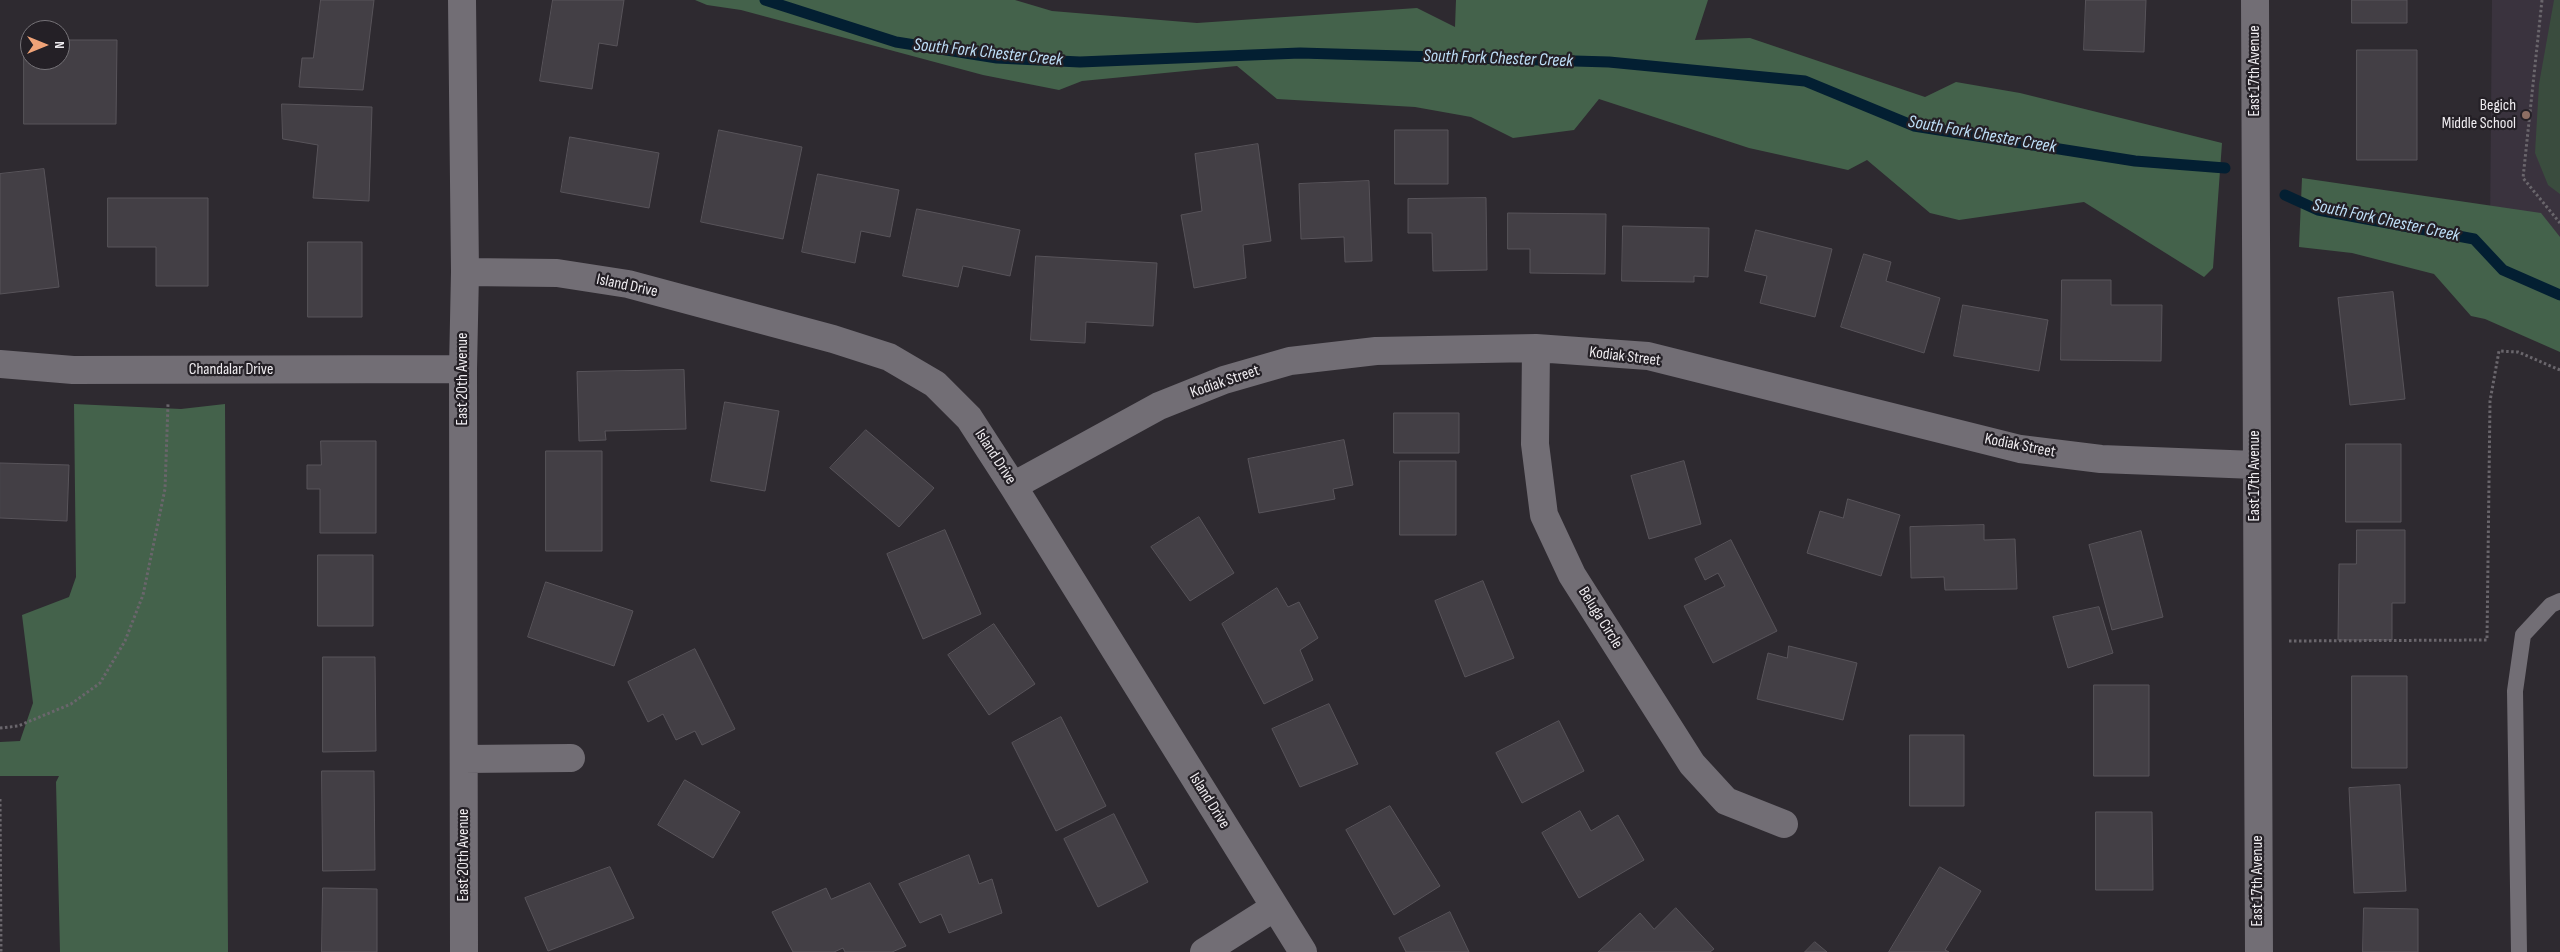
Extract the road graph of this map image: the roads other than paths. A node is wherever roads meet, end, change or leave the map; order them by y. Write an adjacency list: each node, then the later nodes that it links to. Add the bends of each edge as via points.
1 (462, 0): 3 (street, East 20th Avenue)
2 (2255, 0): 7 (street, East 17th Avenue)
3 (465, 272): 6 (street, East 20th Avenue); 8 (street, Island Drive, via 557,273 628,284 889,357 935,384 969,418)
4 (1536, 348): 7 (street, Kodiak Street, via 1648,356 2020,449 2101,459); 8 (street, Kodiak Street, via 1376,351 1290,361 1224,380 1159,406); 12 (street, Beluga Circle, via 1535,444 1544,515 1572,575 1692,764 1726,801)
5 (0, 364): 6 (street, Chandalar Drive, via 73,370)
6 (462, 369): 11 (street, East 20th Avenue)
7 (2255, 464): 17 (street, East 17th Avenue)
8 (1014, 486): 13 (street, Island Drive)
9 (2560, 601): 18 (lane, via 2551,605 2523,635 2515,691)
10 (571, 758): 11 (street)
11 (464, 759): 14 (street, East 20th Avenue)
12 (1784, 824)
13 (1275, 907): 15 (street); 16 (street, Island Drive)
14 (464, 952)
15 (1204, 952)
16 (1303, 952)
17 (2259, 952)
18 (2519, 952)

